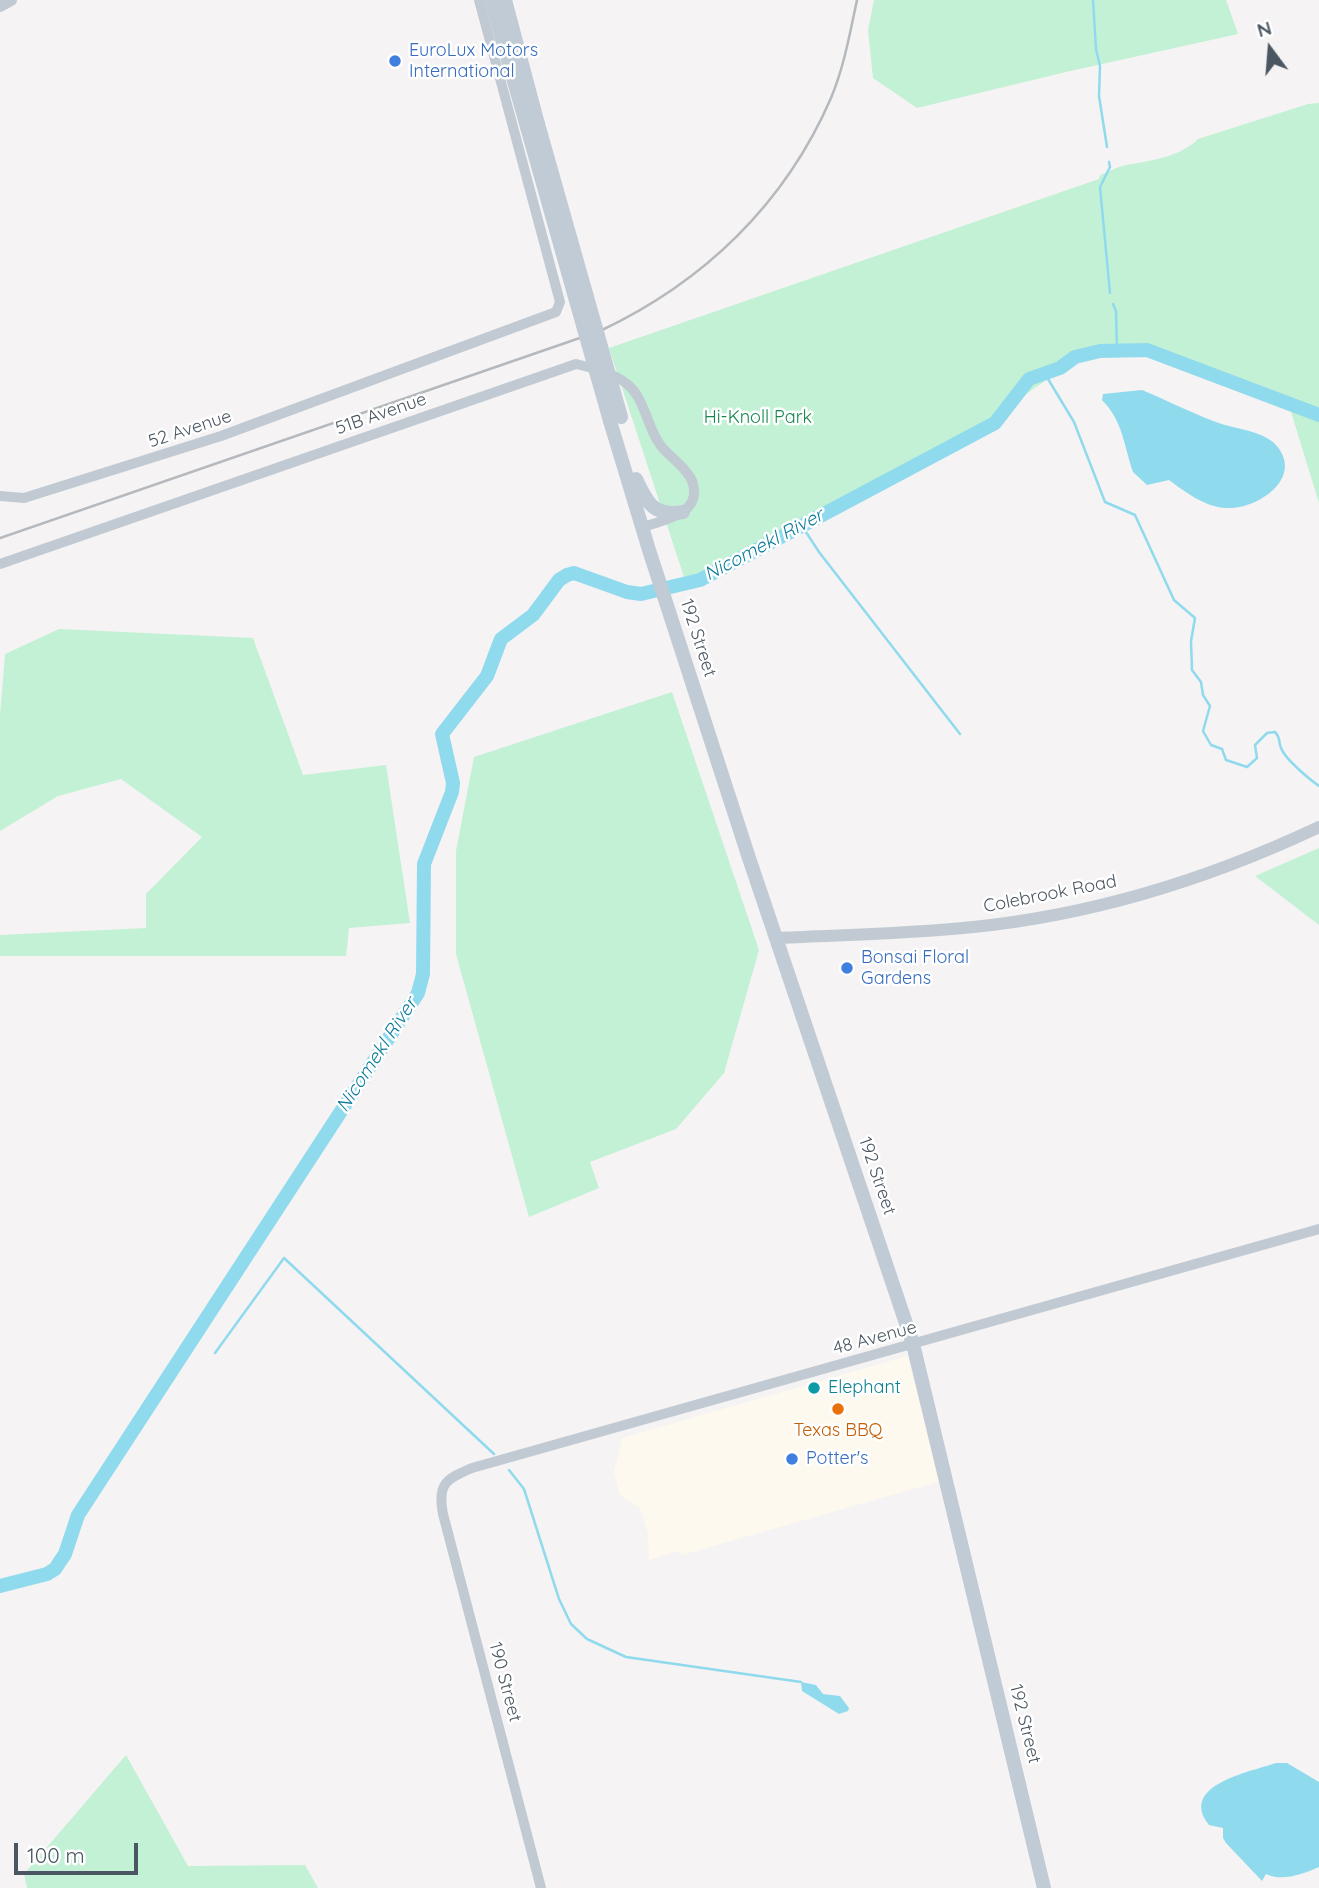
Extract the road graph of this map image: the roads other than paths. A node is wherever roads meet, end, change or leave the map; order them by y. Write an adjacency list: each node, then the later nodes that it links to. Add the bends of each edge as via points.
1 (11, 0): 5 (street)
2 (480, 0): 10 (street, 52 Avenue, via 558,309 221,436 24,498)
3 (491, 0): 6 (main road, 192 Street)
4 (505, 0): 6 (main road, 192 Street)
5 (0, 6)
6 (532, 126): 7 (main road, 192 Street, bridge)
7 (615, 419): 8 (main road, 192 Street); 9 (main road, 192 Street)
8 (625, 445): 9 (main road, 192 Street); 11 (main road, via 644,495 654,508)
9 (632, 487): 12 (main road, 192 Street)
10 (0, 496)
11 (683, 512): 12 (street); 13 (street, 51B Avenue, via 694,498 694,484 659,443 631,388 610,374 576,364)
12 (643, 527): 15 (main road, 192 Street)
13 (0, 564)
14 (1319, 827): 15 (street, Colebrook Road, via 1202,876 1053,914 974,927)
15 (776, 938): 17 (main road, 192 Street)
16 (1319, 1229): 17 (street, 48 Avenue)
17 (913, 1344): 18 (street, 48 Avenue, via 472,1468); 20 (main road, 192 Street)
18 (443, 1485): 19 (street, 190 Street, via 439,1497 443,1514)
19 (541, 1888)
20 (1044, 1888)

